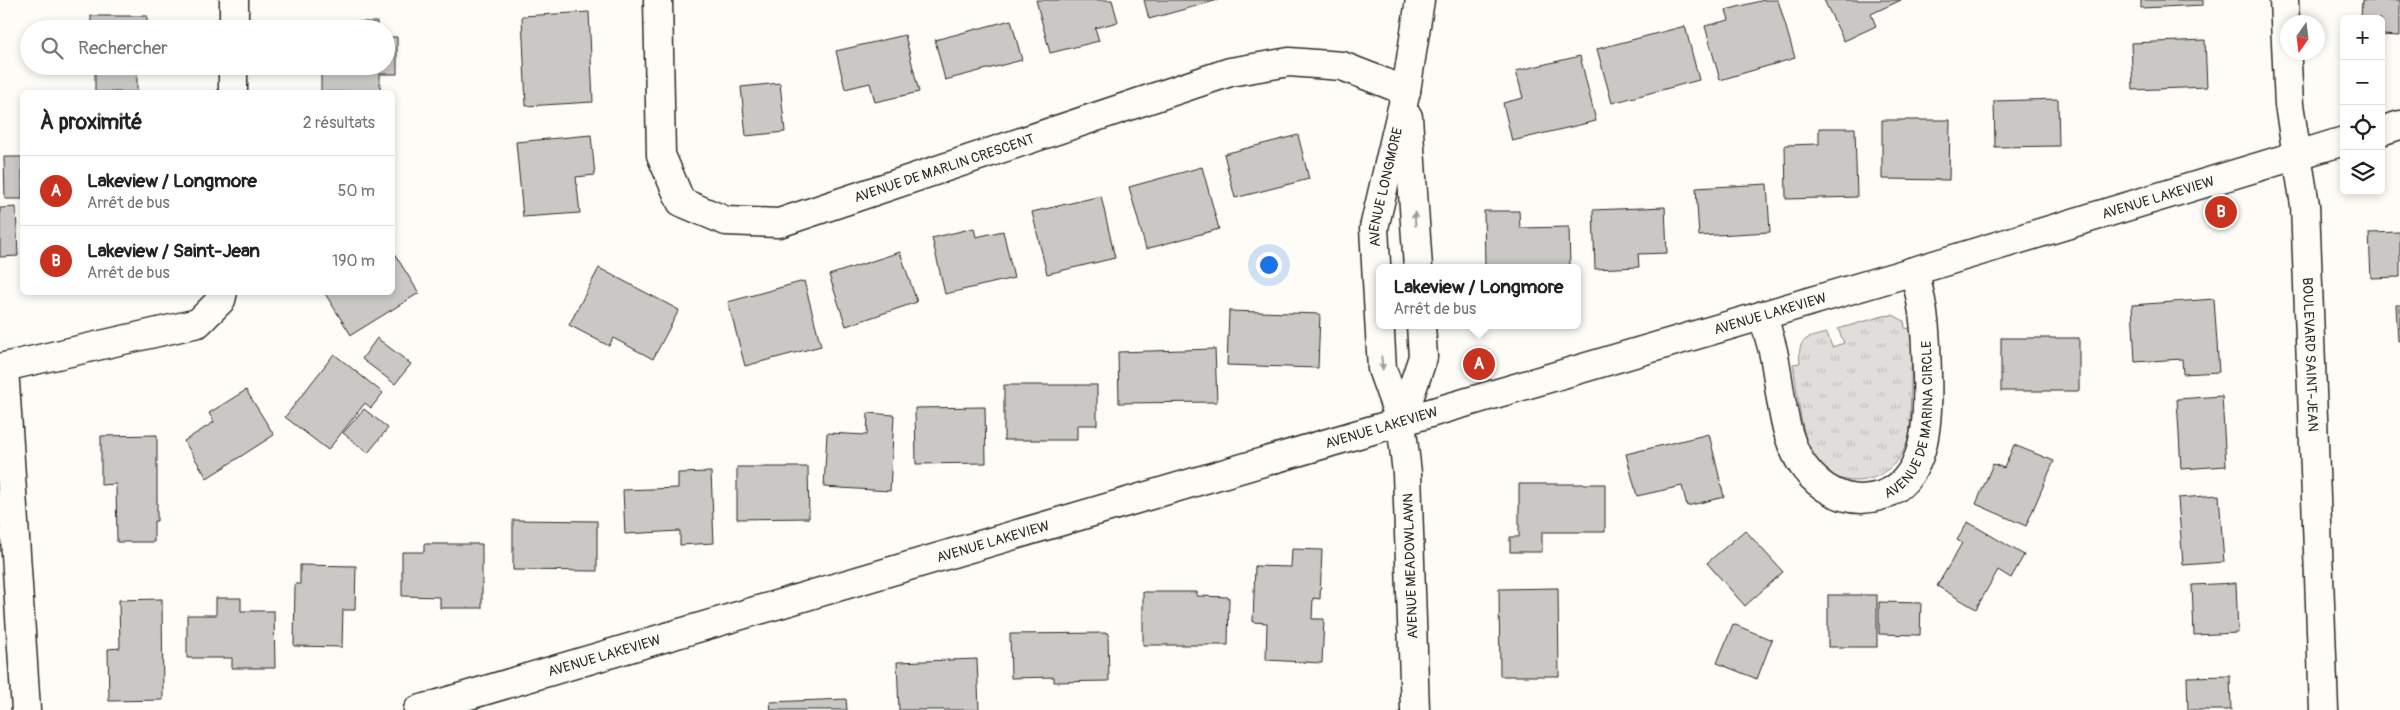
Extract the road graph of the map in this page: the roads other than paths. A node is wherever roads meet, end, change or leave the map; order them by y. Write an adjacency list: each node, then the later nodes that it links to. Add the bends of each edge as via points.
1 (234, 0): 5 (street)
2 (658, 0): 8 (street, AVENUE DE MARLIN CRESCENT, via 662,155 681,202 726,220 779,222 1230,72 1289,62 1342,66)
3 (1420, 0): 8 (street, AVENUE LONGMORE)
4 (2284, 0): 12 (street, BOULEVARD SAINT-JEAN, via 2288,105)
5 (234, 20)
6 (233, 75): 7 (street)
7 (233, 90)
8 (1406, 91): 13 (street, AVENUE LONGMORE, one-way to 13, via 1374,228); 14 (street, AVENUE LONGMORE, one-way to 8)
9 (2400, 125): 10 (street)
10 (2385, 130)
11 (2340, 142): 12 (street, AVENUE LAKEVIEW)
12 (2297, 155): 15 (street, AVENUE LAKEVIEW); 25 (street, BOULEVARD SAINT-JEAN, via 2305,205)
13 (1376, 264)
14 (1418, 264)
15 (1914, 271): 17 (street, AVENUE LAKEVIEW); 17 (street, AVENUE DE MARINA CIRCLE, via 1926,320 1926,431 1919,458 1906,480 1875,498 1841,496 1824,488 1799,459 1787,426)
16 (222, 295): 20 (street, via 198,323)
17 (1763, 315): 21 (street, AVENUE LAKEVIEW)
18 (1380, 329): 21 (street, AVENUE LONGMORE, one-way to 21, via 1382,369)
19 (1421, 329): 21 (street, via 1423,357)
20 (2, 367): 22 (street)
21 (1401, 422): 23 (street, AVENUE LAKEVIEW); 24 (street, AVENUE MEADOWLAWN, via 1407,473)
22 (26, 710)
23 (418, 710)
24 (1415, 710)
25 (2324, 710)

